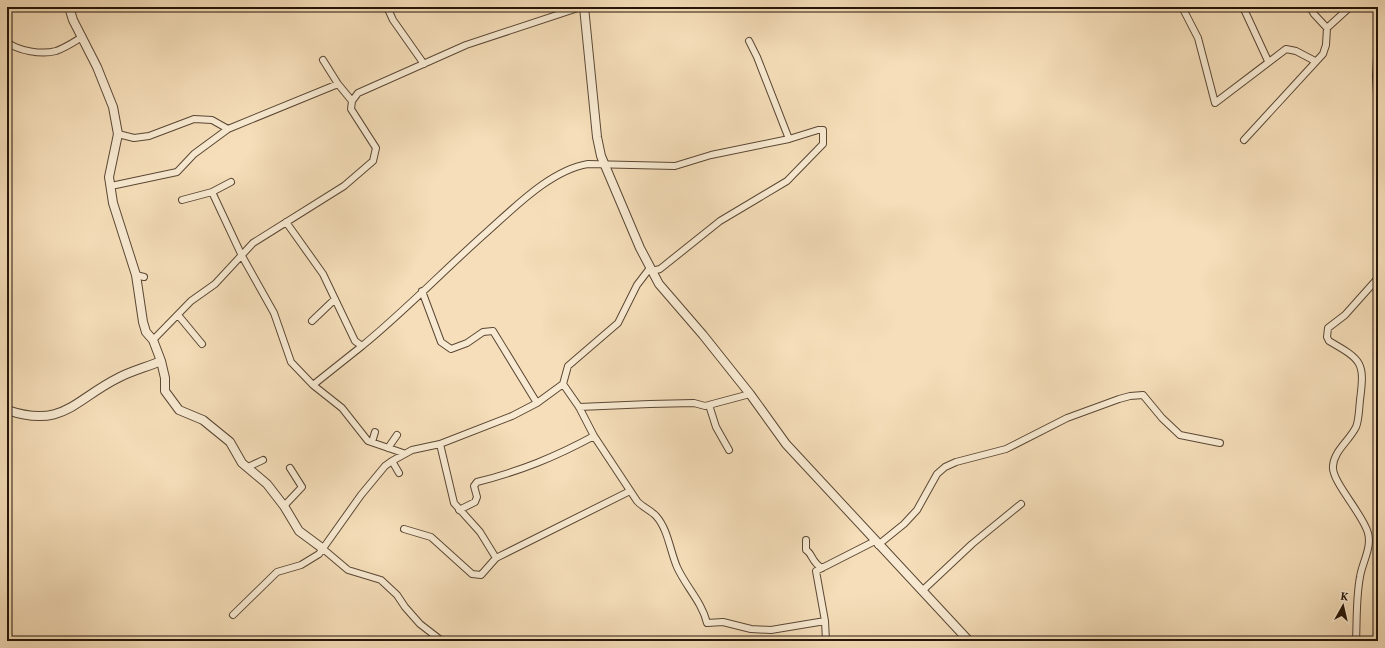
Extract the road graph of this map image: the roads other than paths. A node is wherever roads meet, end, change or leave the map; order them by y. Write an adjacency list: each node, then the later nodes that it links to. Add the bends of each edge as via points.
1 (69, 7): 10 (street)
2 (387, 7): 17 (street, via 393,20)
3 (581, 7): 17 (street, via 466,46)
4 (584, 7): 26 (street, via 596,137)
5 (1182, 7): 15 (street, via 1198,38 1215,103)
6 (1243, 7): 15 (street)
7 (1310, 7): 9 (street)
8 (1350, 7): 9 (street)
9 (1327, 28): 16 (street, via 1325,50)
10 (82, 37): 13 (street, via 50,52 25,50); 23 (street, via 113,107)
11 (1378, 38): 18 (street)
12 (749, 41): 24 (street)
13 (7, 42)
14 (323, 60): 19 (street)
15 (1268, 61): 16 (street, via 1286,49)
16 (1315, 61): 25 (street)
17 (424, 64): 20 (street, via 358,93)
18 (1377, 76): 21 (street)
19 (338, 84): 20 (street); 22 (street)
20 (352, 101): 31 (street, via 351,109 376,148 373,161 344,186)
21 (1378, 114)
22 (228, 129): 23 (street, via 212,120 194,119 149,136 134,138); 28 (street, via 194,154 177,172)
23 (118, 134): 28 (street, via 109,177)
24 (789, 138): 26 (street, via 675,166); 33 (street, via 823,130 823,144 787,181 720,221 660,269)
25 (1244, 140)
26 (605, 166): 33 (street); 35 (street, via 576,166 552,178 512,209)
27 (232, 182): 29 (street)
28 (111, 186): 39 (street, via 113,203 140,276 143,322 146,332)
29 (212, 192): 30 (street); 32 (street)
30 (182, 200)
31 (286, 222): 32 (street, via 253,243); 36 (street, via 323,274)
32 (242, 256): 37 (street, via 215,284); 44 (street, via 274,313 291,362)
33 (651, 270): 43 (street, via 637,284 618,323 568,366); 45 (street, via 659,284)
34 (1378, 278): 80 (street, via 1345,314 1328,328 1327,332 1329,341 1354,355 1359,362 1363,378 1357,426 1337,454 1333,465 1336,478 1362,516 1368,534 1368,546 1357,596)
35 (422, 291): 41 (street); 46 (street, via 441,342 451,349 467,343 483,332 494,331)
36 (335, 299): 38 (street); 41 (street, via 355,341)
37 (178, 314): 39 (street); 40 (street)
38 (312, 320)
39 (153, 340): 42 (street)
40 (202, 344)
41 (362, 346): 44 (street)
42 (161, 361): 49 (street, via 118,378 54,416 25,416); 61 (street, via 165,391 179,410 204,420 221,434 230,442 242,463)
43 (562, 384): 46 (street); 48 (street)
44 (313, 385): 53 (street, via 342,408 368,441)
45 (750, 394): 47 (street); 70 (street, via 786,444)
46 (537, 403): 55 (street, via 512,416)
47 (709, 405): 48 (street); 57 (street, via 716,427)
48 (579, 407): 52 (street)
49 (7, 410)
50 (375, 432): 53 (street)
51 (397, 434): 56 (street)
52 (594, 436): 64 (street); 67 (street, via 560,455 521,470 477,482 474,486 477,497 475,502)
53 (372, 442): 56 (street)
54 (1220, 443): 70 (street, via 1180,435 1143,395 1130,396 1067,418 1006,449 945,467 937,474 917,510 904,524)
55 (440, 444): 58 (street); 67 (street, via 454,503)
56 (388, 448): 58 (street)
57 (729, 450)
58 (403, 453): 60 (street)
59 (263, 460): 61 (street)
60 (392, 461): 63 (street); 71 (street, via 361,495)
61 (248, 467): 66 (street)
62 (290, 468): 66 (street, via 302,487)
63 (399, 473)
64 (630, 491): 72 (street); 76 (street, via 644,509 656,515 670,544 677,567 698,600 707,623 723,622 751,629 771,630)
65 (1021, 504): 74 (street, via 972,544)
66 (284, 506): 71 (street, via 299,531)
67 (459, 510): 72 (street, via 480,532)
68 (404, 529): 72 (street, via 431,538 472,574 481,575)
69 (806, 540): 73 (street, via 806,550 813,561)
70 (877, 543): 73 (street); 74 (street)
71 (322, 548): 75 (street, via 319,554 301,564 277,572); 77 (street, via 348,570 381,580 397,595 420,624)
72 (496, 558)
73 (822, 568): 76 (street, via 816,571 816,574)
74 (922, 591): 79 (street)
75 (233, 615)
76 (825, 621): 78 (street)
77 (442, 641)
78 (826, 641)
79 (969, 641)
80 (1356, 641)

